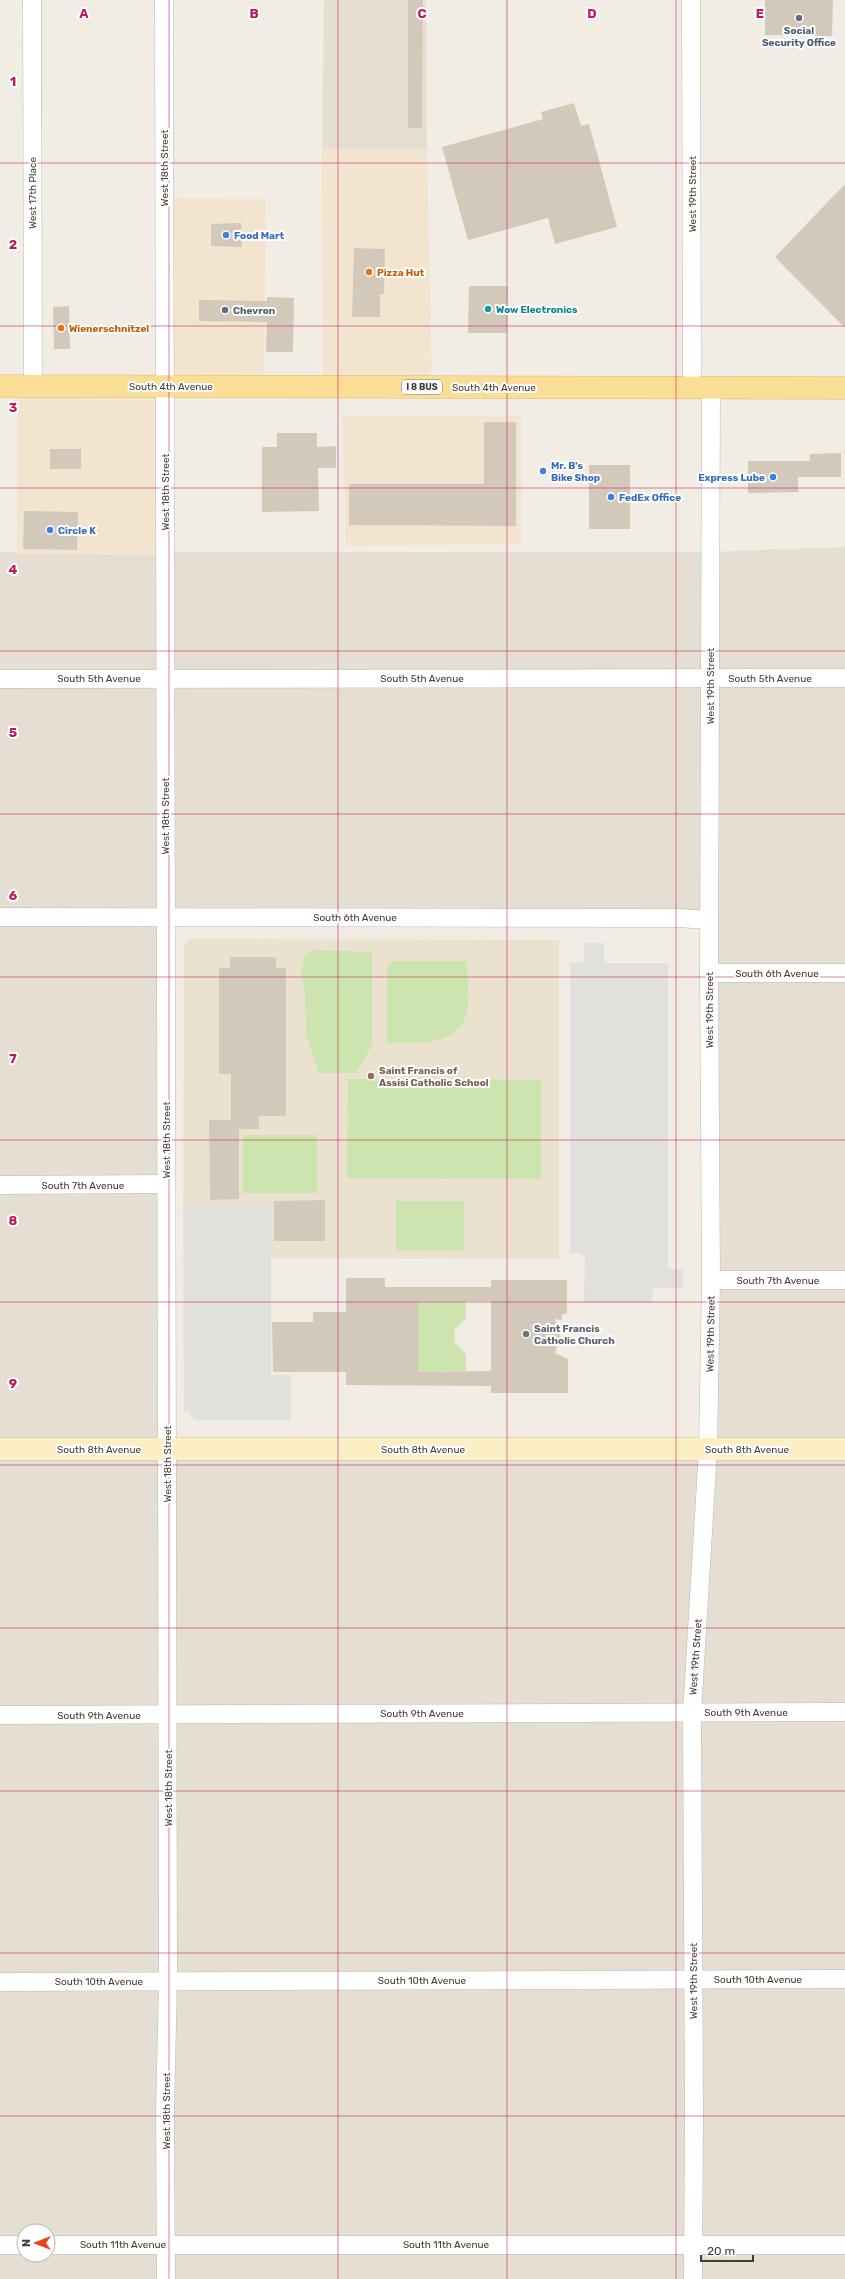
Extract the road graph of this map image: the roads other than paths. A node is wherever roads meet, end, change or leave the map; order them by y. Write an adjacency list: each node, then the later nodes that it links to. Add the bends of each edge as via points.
1 (32, 0): 5 (street, West 17th Place)
2 (164, 0): 6 (street, West 18th Street)
3 (691, 0): 7 (street, West 19th Street)
4 (0, 386): 5 (main road, South 4th Avenue / I 8 BUS)
5 (33, 386): 6 (main road, South 4th Avenue / I 8 BUS)
6 (164, 386): 7 (main road, South 4th Avenue / I 8 BUS); 9 (street, West 18th Street)
7 (701, 388): 8 (main road, South 4th Avenue / I 8 BUS); 10 (street, West 19th Street)
8 (845, 388)
9 (165, 678): 10 (street, South 5th Avenue); 12 (street, South 5th Avenue); 14 (street, West 18th Street)
10 (710, 678): 11 (street, South 5th Avenue); 15 (street, West 19th Street)
11 (845, 678)
12 (0, 679)
13 (0, 917): 14 (street, South 6th Avenue)
14 (166, 917): 15 (street, South 6th Avenue); 18 (street, West 18th Street)
15 (709, 920): 16 (street, West 19th Street)
16 (709, 973): 17 (street, South 6th Avenue); 20 (street, West 19th Street)
17 (845, 973)
18 (166, 1184): 19 (street, South 7th Avenue); 24 (street, West 18th Street)
19 (0, 1185)
20 (711, 1280): 21 (street, South 7th Avenue); 25 (street, West 19th Street)
21 (845, 1280)
22 (845, 1448): 25 (street, South 8th Avenue)
23 (0, 1449): 24 (street, South 8th Avenue)
24 (167, 1449): 25 (street, South 8th Avenue); 28 (street, West 18th Street)
25 (708, 1449): 27 (street, West 19th Street)
26 (845, 1712): 27 (street, South 9th Avenue)
27 (692, 1713): 28 (street, South 9th Avenue); 30 (street, West 19th Street)
28 (168, 1714): 29 (street, South 9th Avenue); 32 (street, West 18th Street)
29 (0, 1715)
30 (693, 1978): 31 (street, South 10th Avenue); 32 (street, South 10th Avenue); 35 (street, West 19th Street)
31 (845, 1979)
32 (168, 1981): 33 (street, South 10th Avenue); 34 (street, West 18th Street)
33 (0, 1982)
34 (166, 2244): 35 (street, South 11th Avenue); 38 (street, South 11th Avenue); 40 (street, West 18th Street)
35 (693, 2244): 39 (street, South 11th Avenue); 41 (street, West 19th Street)
36 (0, 2245): 37 (street)
37 (16, 2245)
38 (56, 2245)
39 (845, 2245)
40 (166, 2279)
41 (693, 2279)

